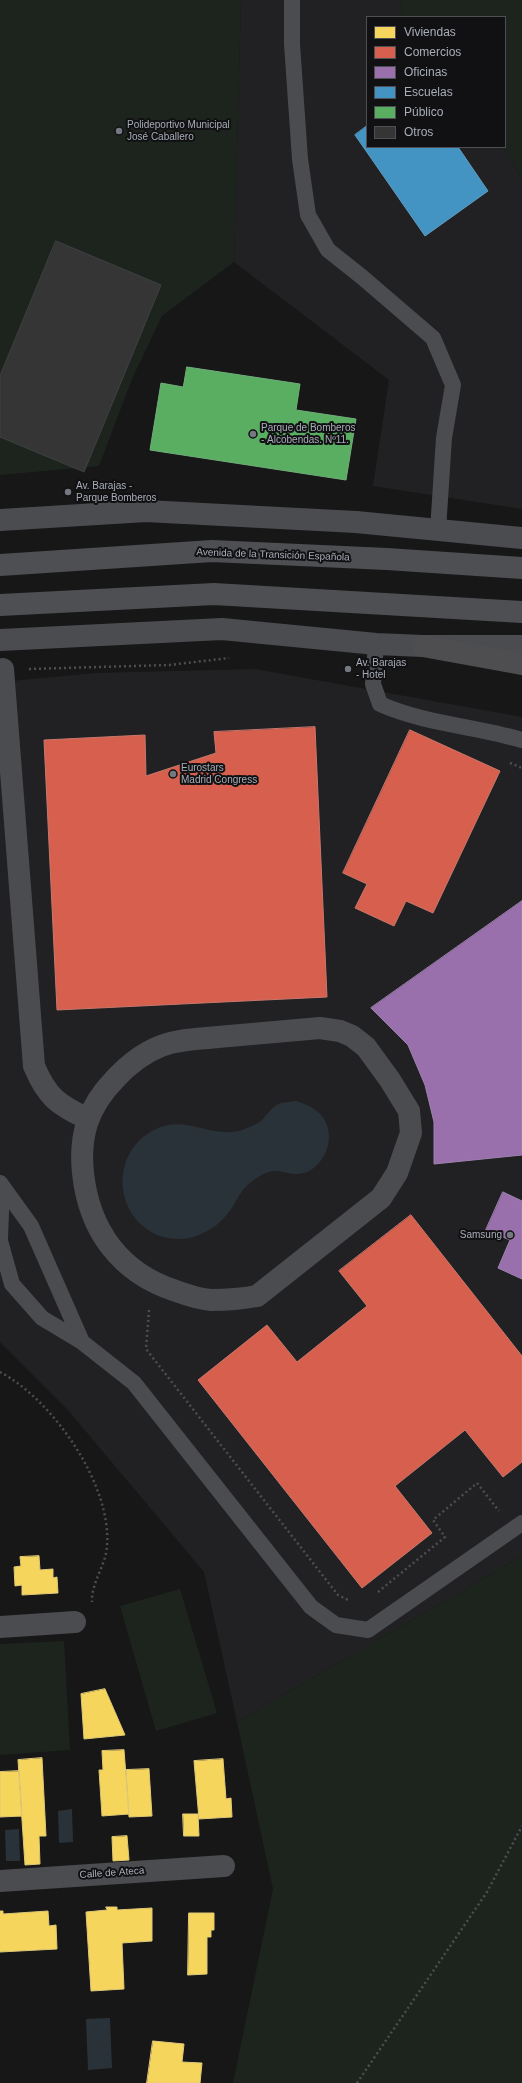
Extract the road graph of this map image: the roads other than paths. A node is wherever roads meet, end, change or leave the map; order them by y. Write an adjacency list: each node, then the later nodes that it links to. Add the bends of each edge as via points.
1 (292, 0): 3 (lane, via 292,44 300,159 308,215 328,250 433,338 453,385 444,438)
2 (0, 520): 3 (street, via 146,511 356,522)
3 (438, 530): 4 (street)
4 (522, 538)
5 (0, 565): 6 (main road, Avenida de la Transición Española, via 212,552 387,559)
6 (522, 568)
7 (0, 605): 8 (main road, via 214,594)
8 (522, 612)
9 (0, 640): 10 (street, via 222,629)
10 (376, 644): 11 (street); 15 (lane, via 373,684 380,704 404,715)
11 (423, 646): 12 (street); 13 (highway)
12 (522, 646)
13 (522, 664)
14 (3, 669): 16 (street, via 34,1066 40,1081 61,1106)
15 (522, 740)
16 (88, 1120): 16 (street, via 81,1153 85,1194 91,1214 109,1245 144,1276 161,1286 210,1300 235,1300 257,1296 381,1198 397,1173 411,1133 409,1111 366,1047 352,1036 340,1031 320,1028 187,1040 162,1045 126,1067 97,1099)
17 (1, 1185): 18 (lane); 20 (lane, via 31,1226)
18 (0, 1238)
19 (0, 1241): 20 (lane, via 12,1284 42,1318)
20 (82, 1342): 21 (lane, via 134,1383 311,1607 336,1625 368,1630)
21 (522, 1523)
22 (75, 1622): 23 (street)
23 (0, 1627)
24 (224, 1866): 25 (street, Calle de Ateca)
25 (0, 1880)

